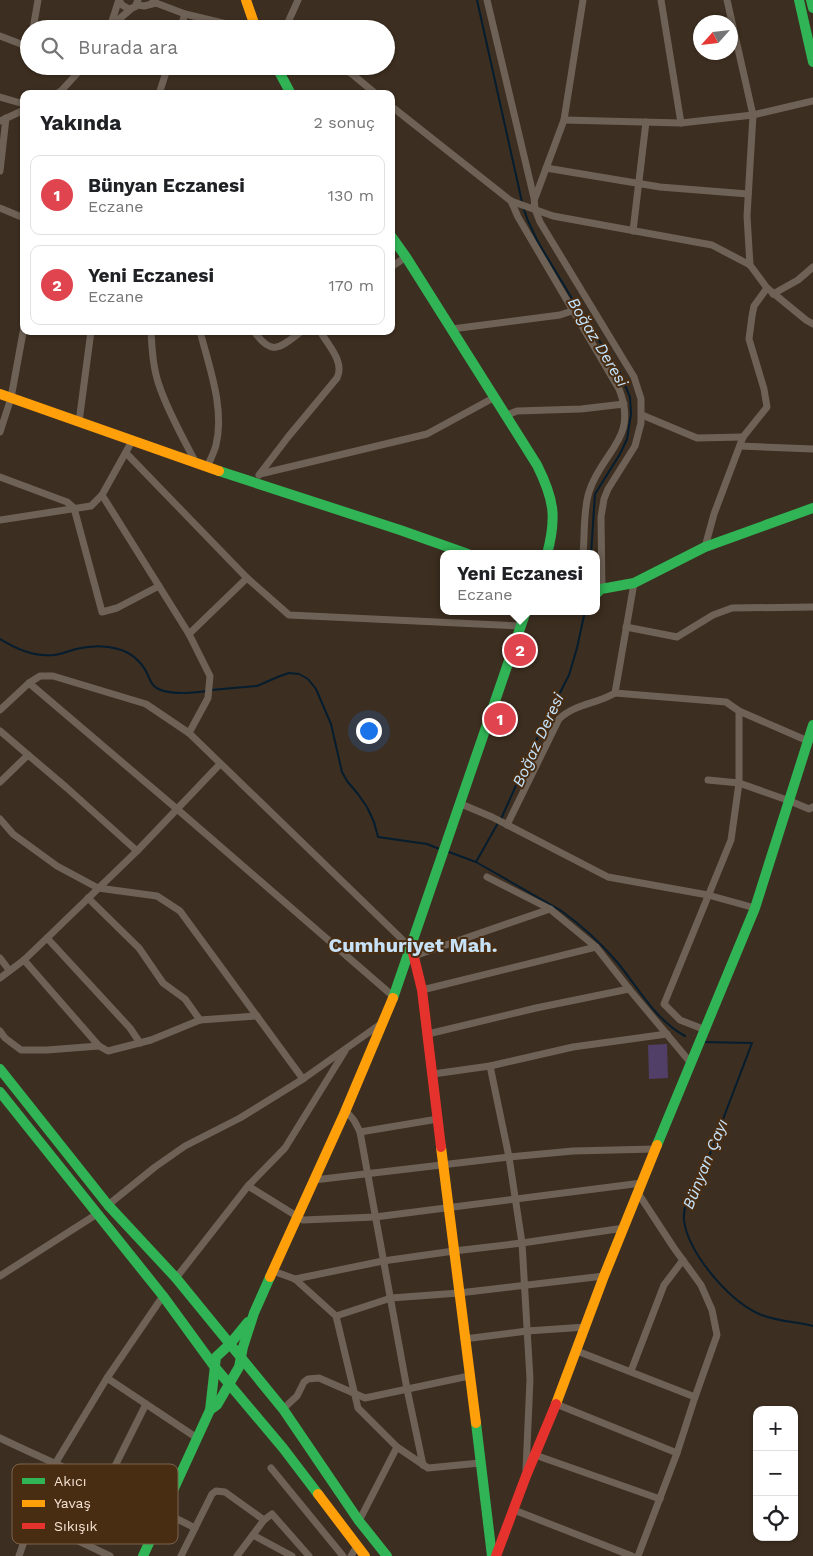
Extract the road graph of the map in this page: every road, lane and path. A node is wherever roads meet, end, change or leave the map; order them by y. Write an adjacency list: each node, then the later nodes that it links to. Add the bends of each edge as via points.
1 (38, 0): 15 (street)
2 (119, 0): 12 (street, via 124,7); 16 (street)
3 (246, 0): 20 (street)
4 (298, 0): 21 (street)
5 (487, 0): 47 (street)
6 (584, 0): 40 (street)
7 (661, 0): 42 (street)
8 (727, 0): 38 (street)
9 (799, 0): 24 (street)
10 (811, 0): 13 (street)
11 (155, 2): 12 (street, via 144,6); 14 (street)
12 (136, 4): 17 (street)
13 (813, 8)
14 (185, 14): 18 (street); 19 (street)
15 (35, 20)
16 (112, 20)
17 (118, 20)
18 (183, 20)
19 (210, 20)
20 (253, 20)
21 (289, 20)
22 (0, 36): 23 (street)
23 (20, 44)
24 (813, 62)
25 (76, 75): 29 (street)
26 (165, 75): 30 (street)
27 (281, 75): 31 (street)
28 (353, 75): 32 (street)
29 (62, 90)
30 (160, 90)
31 (289, 90)
32 (371, 90)
33 (0, 97): 35 (street)
34 (813, 101): 38 (street)
35 (20, 103)
36 (395, 109): 48 (street)
37 (20, 112): 39 (street)
38 (753, 115): 42 (street); 46 (street)
39 (3, 119): 44 (street)
40 (564, 120): 41 (street); 43 (street)
41 (646, 122): 42 (street); 45 (street)
42 (681, 123)
43 (546, 168): 45 (street); 47 (street)
44 (0, 171)
45 (639, 184): 46 (street); 52 (street)
46 (748, 194): 56 (street)
47 (534, 198): 50 (street)
48 (514, 203): 50 (street); 60 (street, via 514,212)
49 (0, 208): 51 (street)
50 (531, 208): 52 (street, via 553,216); 75 (street, via 634,377)
51 (20, 216)
52 (633, 231): 56 (street, via 712,245)
53 (395, 242): 54 (street)
54 (406, 257): 55 (street); 62 (street)
55 (395, 264)
56 (750, 265): 58 (street)
57 (813, 267): 59 (street)
58 (767, 288): 59 (street); 78 (street, via 754,306 749,340 767,407)
59 (773, 294): 61 (street)
60 (572, 311): 62 (street); 73 (street, via 619,389)
61 (813, 324)
62 (452, 329): 71 (street)
63 (23, 335): 72 (street)
64 (90, 335): 76 (street)
65 (151, 335): 83 (street, via 158,384)
66 (201, 335): 84 (street, via 217,400 219,424 216,446)
67 (257, 335): 68 (street, via 264,344 276,348)
68 (297, 335)
69 (322, 335): 85 (street, via 339,363 340,373)
70 (0, 394): 72 (street)
71 (495, 397): 74 (street); 85 (street, via 427,434)
72 (11, 398): 76 (street); 77 (street)
73 (624, 404): 74 (street, via 517,411); 95 (street, via 622,433 589,491)
74 (506, 415): 94 (street, via 550,492 552,538)
75 (642, 415): 78 (street, via 697,438); 96 (street, via 635,446 604,499)
76 (79, 422): 79 (street)
77 (0, 432)
78 (743, 437): 80 (street)
79 (132, 441): 82 (street); 83 (street)
80 (740, 446): 81 (street); 92 (street)
81 (813, 449)
82 (126, 453): 88 (street); 97 (street)
83 (196, 463): 84 (street)
84 (207, 467): 87 (street)
85 (260, 474): 87 (street)
86 (0, 477): 89 (street, via 67,502)
87 (253, 483): 93 (street)
88 (102, 495): 89 (street, via 91,506); 99 (street)
89 (74, 508): 91 (street); 99 (street, via 102,612)
90 (813, 508): 92 (street)
91 (0, 520)
92 (705, 547): 98 (street)
93 (457, 550)
94 (548, 550)
95 (583, 550)
96 (600, 550)
97 (247, 578): 103 (street, via 289,615); 105 (street)
98 (634, 583): 100 (street); 104 (street)
99 (160, 586): 105 (street)
100 (600, 588)
101 (813, 608): 104 (street, via 732,608 713,615 678,637)
102 (524, 615): 103 (street)
103 (520, 626): 121 (street)
104 (626, 627): 107 (street)
105 (189, 634): 112 (street, via 210,676 208,698)
106 (29, 683): 108 (street); 112 (street, via 40,676 53,676 146,704); 123 (street)
107 (615, 694): 109 (street, via 726,702); 125 (street, via 571,710 559,718)
108 (0, 710)
109 (739, 711): 113 (street); 119 (street)
110 (813, 726): 113 (street)
111 (0, 731): 114 (street)
112 (188, 734): 116 (street)
113 (808, 741): 115 (street)
114 (28, 755): 118 (street); 126 (street)
115 (808, 755): 120 (street)
116 (220, 764): 123 (street); 135 (street)
117 (708, 780): 119 (street)
118 (0, 782)
119 (740, 783): 120 (street); 129 (street, via 731,840)
120 (790, 801): 122 (street, via 809,809); 131 (street)
121 (461, 804): 125 (street); 135 (street)
122 (813, 807)
123 (177, 809): 126 (street); 142 (street)
124 (0, 820): 128 (street, via 13,834 57,866)
125 (506, 824): 129 (street, via 608,877)
126 (137, 850): 128 (street)
127 (487, 877): 132 (street)
128 (98, 888): 130 (street); 143 (street, via 157,896 180,912)
129 (708, 895): 131 (street); 146 (street, via 664,1004 680,1020)
130 (88, 898): 133 (street); 144 (street, via 140,948 163,983 185,999)
131 (755, 908): 146 (street)
132 (550, 909): 134 (street); 135 (street)
133 (47, 938): 137 (street); 150 (street)
134 (596, 947): 140 (street); 141 (street)
135 (413, 953): 141 (street); 142 (street)
136 (0, 958): 138 (street)
137 (24, 960): 138 (street); 151 (street)
138 (9, 970): 139 (street)
139 (0, 978)
140 (629, 989): 148 (street); 149 (street)
141 (422, 990): 148 (street)
142 (394, 997): 145 (street)
143 (257, 1016): 144 (street); 157 (street)
144 (200, 1020): 150 (street)
145 (385, 1021): 152 (street); 159 (street)
146 (703, 1030): 153 (street)
147 (0, 1031): 151 (street, via 21,1050)
148 (428, 1034): 156 (street)
149 (667, 1034): 153 (street); 154 (street, via 573,1046)
150 (140, 1042): 151 (street, via 108,1051)
151 (99, 1046)
152 (346, 1049): 157 (street); 168 (street, via 285,1148)
153 (690, 1062): 162 (street)
154 (490, 1066): 156 (street); 163 (street)
155 (0, 1069): 171 (street)
156 (433, 1074): 160 (street)
157 (303, 1079): 171 (street, via 240,1118 184,1146)
158 (0, 1092): 173 (street)
159 (345, 1112): 161 (street, via 350,1114); 166 (street)
160 (438, 1119): 161 (street); 164 (street)
161 (360, 1132): 165 (street)
162 (656, 1149): 163 (street, via 573,1151); 167 (street)
163 (509, 1157): 164 (street); 170 (street)
164 (444, 1164): 165 (street); 172 (street)
165 (368, 1174): 166 (street); 175 (street)
166 (314, 1180): 174 (street)
167 (642, 1183): 169 (street); 170 (street)
168 (248, 1186): 174 (street); 184 (street)
169 (638, 1193): 176 (street); 179 (street)
170 (516, 1198): 172 (street); 177 (street)
171 (108, 1205): 184 (street)
172 (449, 1208): 175 (street); 178 (street)
173 (96, 1214): 182 (street); 188 (street)
174 (297, 1217): 175 (street, via 303,1220); 181 (street)
175 (375, 1217): 180 (street)
176 (624, 1228): 177 (street); 183 (street)
177 (522, 1243): 178 (street); 186 (street)
178 (454, 1251): 180 (street); 187 (street)
179 (683, 1260): 199 (street, via 664,1285); 205 (street, via 709,1299 717,1335)
180 (383, 1261): 185 (street); 189 (street)
181 (273, 1271): 185 (street); 190 (street)
182 (0, 1276)
183 (604, 1276): 186 (street); 192 (street)
184 (176, 1278): 195 (street)
185 (295, 1279): 191 (street)
186 (525, 1285): 187 (street); 193 (street)
187 (459, 1293): 189 (street); 194 (street)
188 (163, 1296): 198 (street); 201 (street)
189 (391, 1298): 191 (street); 203 (street)
190 (254, 1313): 195 (street); 197 (street)
191 (336, 1316): 204 (street)
192 (586, 1326): 193 (street); 196 (street)
193 (526, 1331): 194 (street); 220 (street, via 530,1378)
194 (464, 1339): 200 (street)
195 (230, 1344): 197 (street); 198 (street, via 216,1357)
196 (576, 1351): 199 (street); 207 (street)
197 (241, 1357): 202 (street); 208 (street)
198 (214, 1366): 202 (street); 209 (street)
199 (631, 1371): 205 (street)
200 (469, 1376): 203 (street); 215 (street)
201 (107, 1378): 206 (street); 216 (street)
202 (228, 1383): 209 (street); 232 (street, via 283,1448)
203 (407, 1389): 204 (street, via 365,1398); 218 (street)
204 (354, 1393): 208 (street, via 314,1378 304,1382 298,1396); 212 (street, via 358,1408)
205 (695, 1397): 213 (street)
206 (146, 1404): 211 (street); 217 (street)
207 (556, 1404): 213 (street); 214 (street)
208 (283, 1408): 226 (street)
209 (210, 1410): 211 (street)
210 (0, 1438): 216 (street)
211 (197, 1438): 221 (street)
212 (397, 1446): 218 (street); 226 (street)
213 (677, 1452): 222 (street)
214 (535, 1455): 220 (street); 222 (street)
215 (480, 1463): 218 (street, via 428,1468); 244 (street)
216 (55, 1464)
217 (116, 1464)
218 (423, 1465)
219 (271, 1468): 240 (street)
220 (526, 1476): 223 (street)
221 (178, 1481)
222 (660, 1499): 247 (street)
223 (514, 1510): 245 (street); 246 (street)
224 (178, 1519): 227 (street)
225 (264, 1520): 227 (street, via 219,1490 212,1494); 228 (street); 239 (street, via 272,1514)
226 (359, 1521): 243 (street)
227 (195, 1528): 236 (street)
228 (253, 1535): 237 (street); 238 (street)
229 (23, 1544): 233 (street)
230 (85, 1544): 234 (street)
231 (149, 1544): 235 (street)
232 (357, 1546): 241 (street); 242 (street)
233 (19, 1556)
234 (110, 1556)
235 (143, 1556)
236 (181, 1556)
237 (237, 1556)
238 (292, 1556)
239 (309, 1556)
240 (344, 1556)
241 (351, 1556)
242 (365, 1556)
243 (387, 1556)
244 (492, 1556)
245 (496, 1556)
246 (632, 1556)
247 (638, 1556)

